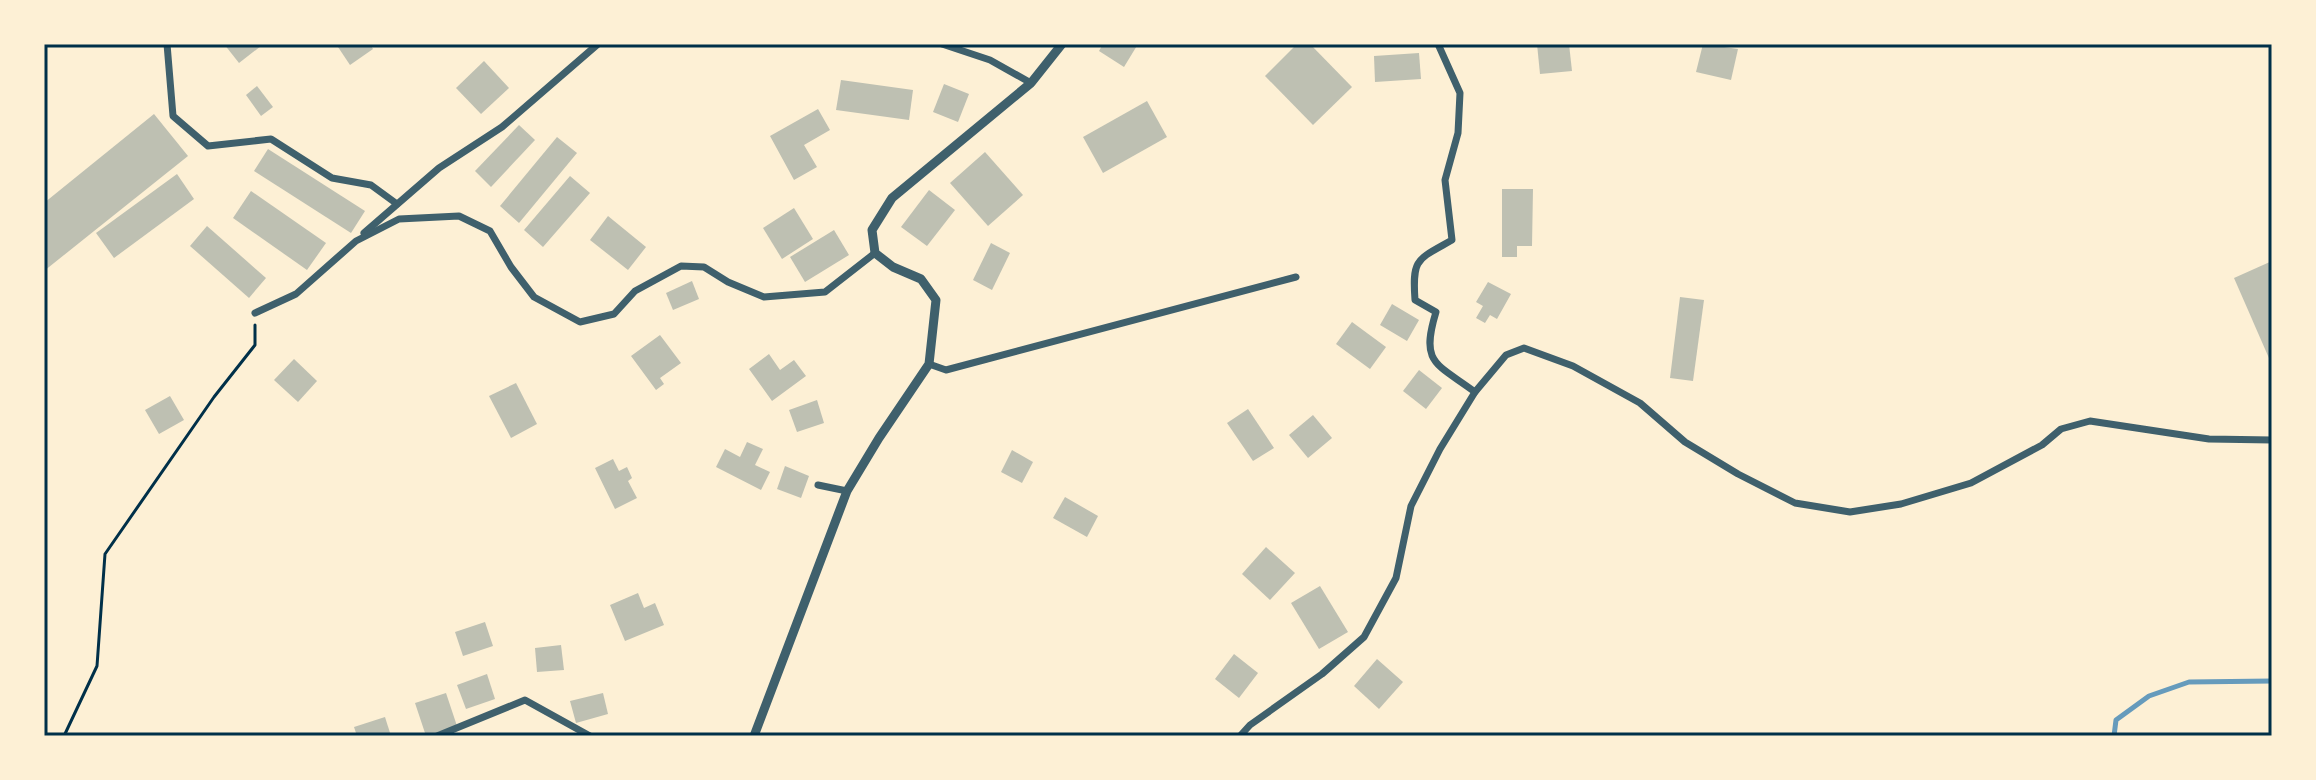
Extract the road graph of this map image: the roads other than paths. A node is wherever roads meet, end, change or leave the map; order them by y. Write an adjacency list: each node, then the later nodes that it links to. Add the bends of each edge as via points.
1 (167, 44): 7 (street, via 173,116 208,146 271,139 332,178 371,185)
2 (598, 44): 7 (street, via 502,127 439,168)
3 (942, 44): 6 (street, via 990,60)
4 (1062, 44): 6 (street)
5 (1438, 44): 13 (street, via 1460,93 1458,133 1445,180 1452,240 1422,257 1413,271 1415,300 1436,312 1427,340 1434,361)
6 (1031, 83): 9 (street, via 892,198 872,230)
7 (397, 204): 8 (street)
8 (356, 241): 9 (street, via 399,219 459,216 490,231 534,297 580,322 614,314 635,291 681,266 704,267 764,297 825,292); 11 (street, via 296,294)
9 (875, 253): 12 (street, via 921,279 936,300)
10 (1296, 277): 12 (street, via 946,370)
11 (255, 313)
12 (929, 364): 16 (street)
13 (1475, 392): 14 (street, via 1506,355 1524,348 1573,366 1640,403 1685,442 1795,503 1850,512 1901,504 1971,483 2061,429 2090,421 2209,439); 20 (street, via 1411,506 1396,578 1364,637)
14 (2272, 440)
15 (818, 485): 16 (street)
16 (847, 491): 19 (street)
17 (437, 736): 18 (street, via 525,700)
18 (590, 736)
19 (754, 736)
20 (1240, 736)

